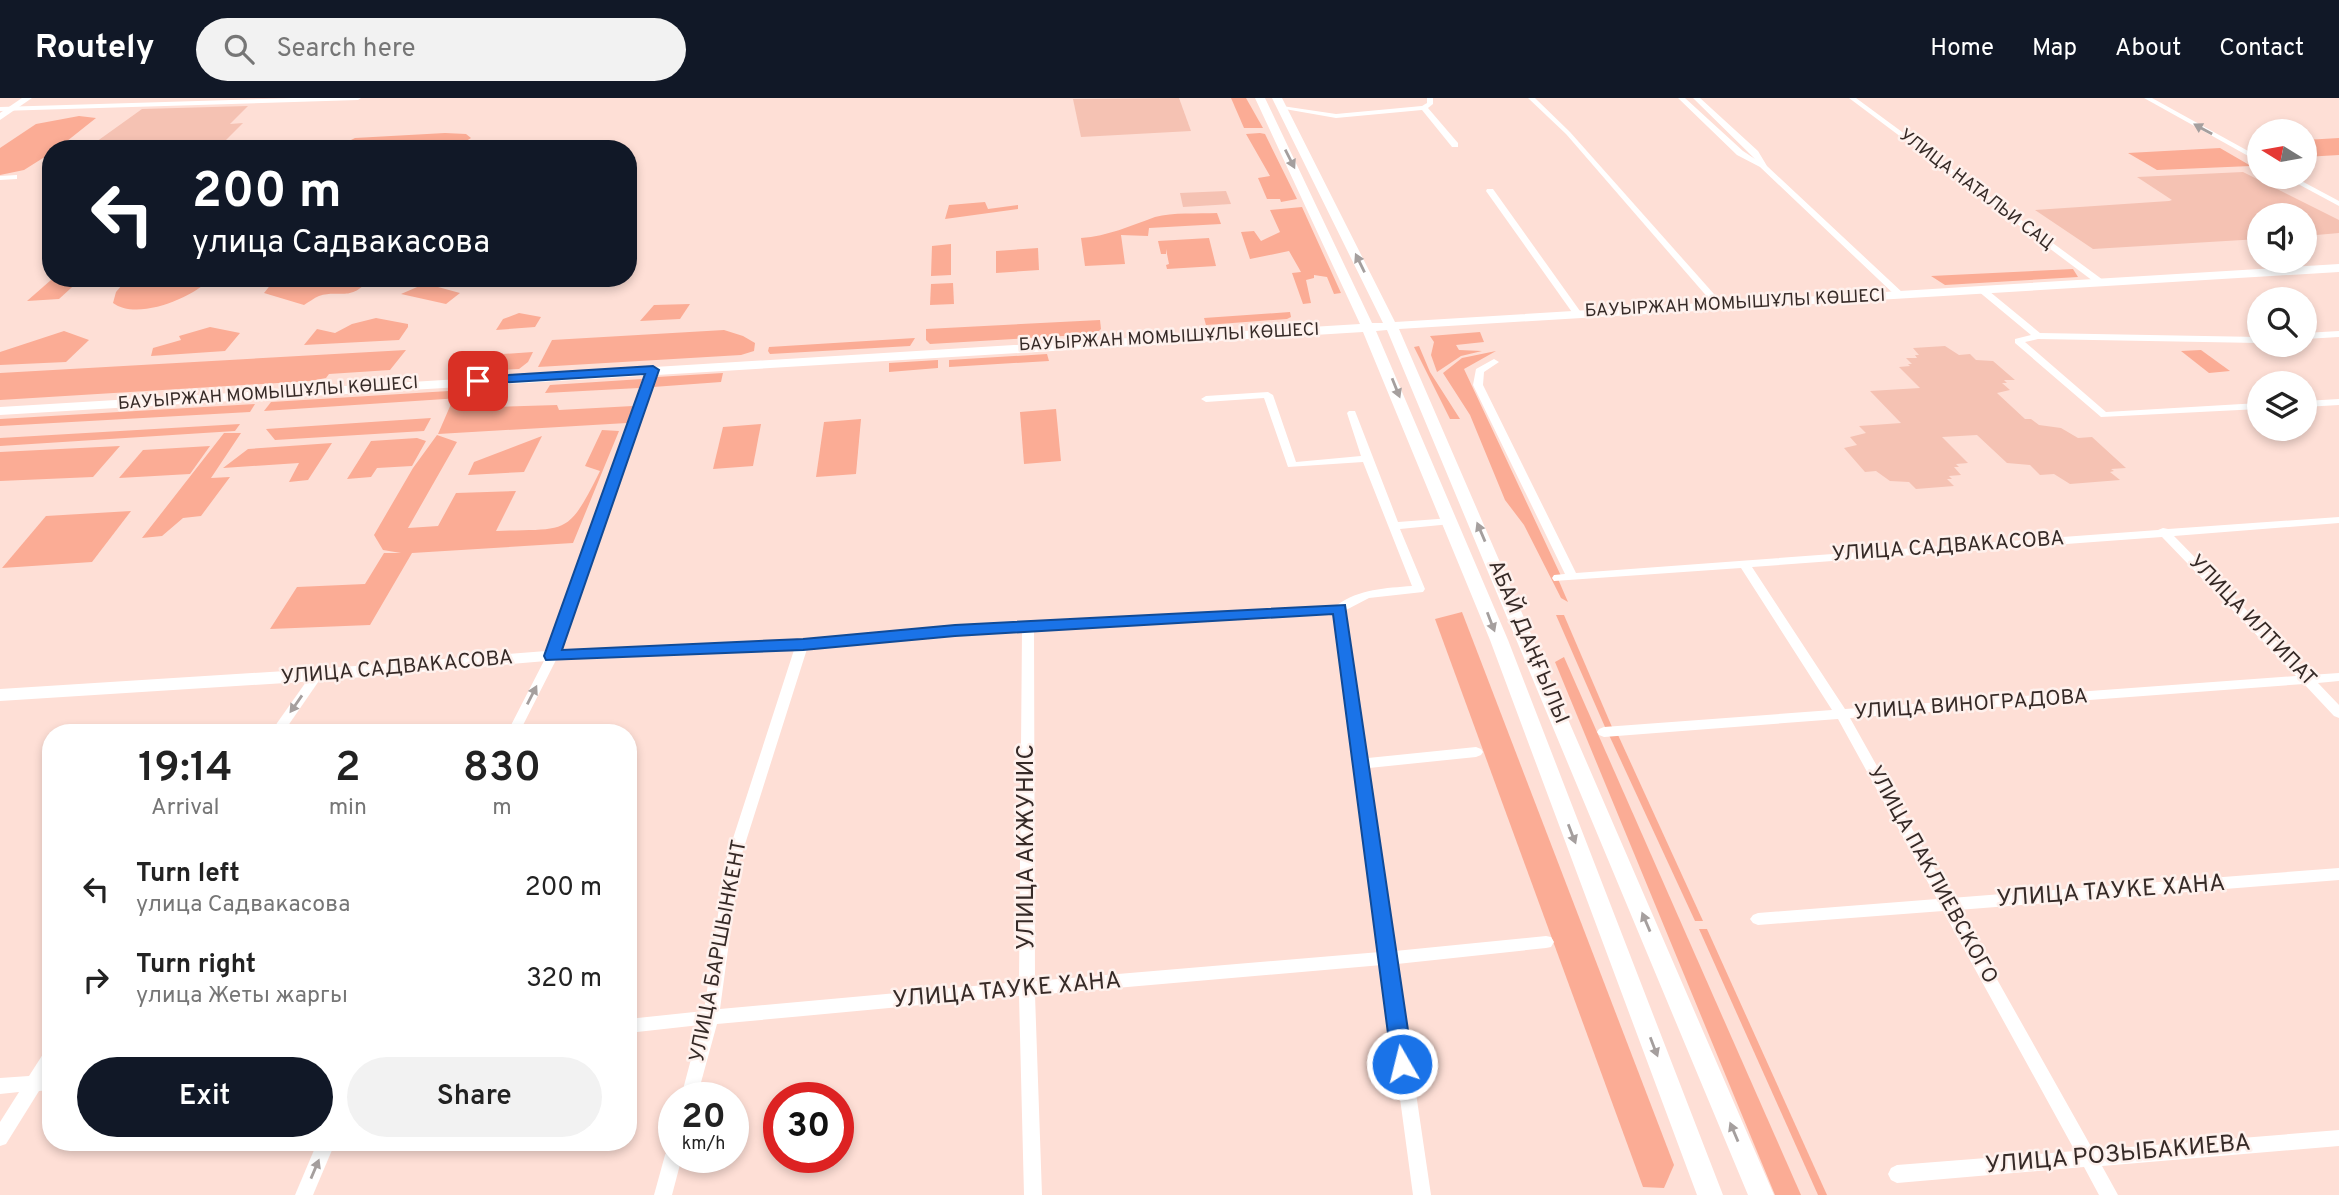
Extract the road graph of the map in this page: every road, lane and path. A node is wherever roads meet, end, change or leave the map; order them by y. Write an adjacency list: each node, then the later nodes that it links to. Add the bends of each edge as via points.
1 (28, 98): 11 (street)
2 (358, 98): 11 (street)
3 (1260, 98): 30 (main road, АБАЙ ДАҢҒЫЛЫ, one-way to 30)
4 (1430, 98): 12 (street)
5 (1531, 98): 27 (street, via 1568,133)
6 (1681, 98): 17 (street, via 1740,153)
7 (1696, 98): 17 (street)
8 (1852, 98): 24 (street, УЛИЦА НАТАЛЬИ САЦ)
9 (2147, 98): 16 (street, one-way to 9)
10 (1280, 103): 12 (street, via 1336,116); 29 (main road, АБАЙ ДАҢҒЫЛЫ, one-way to 10)
11 (13, 108): 13 (street); 14 (street)
12 (1424, 108): 15 (street)
13 (0, 109)
14 (0, 117)
15 (1455, 145)
16 (2247, 153)
17 (1764, 167): 26 (street)
18 (14, 177): 19 (street)
19 (0, 178)
20 (2311, 189): 22 (street)
21 (1490, 191): 28 (street)
22 (2339, 204)
23 (2339, 268): 24 (main road, БАУЫРЖАН МОМЫШҰЛЫ КӨШЕСІ)
24 (2100, 282): 25 (main road, БАУЫРЖАН МОМЫШҰЛЫ КӨШЕСІ)
25 (1981, 289): 26 (main road, БАУЫРЖАН МОМЫШҰЛЫ КӨШЕСІ); 33 (street)
26 (1900, 295): 27 (main road, БАУЫРЖАН МОМЫШҰЛЫ КӨШЕСІ)
27 (1719, 305): 28 (main road, БАУЫРЖАН МОМЫШҰЛЫ КӨШЕСІ)
28 (1577, 313): 29 (main road, БАУЫРЖАН МОМЫШҰЛЫ КӨШЕСІ)
29 (1390, 324): 30 (main road, БАУЫРЖАН МОМЫШҰЛЫ КӨШЕСІ); 90 (main road, АБАЙ ДАҢҒЫЛЫ, one-way to 29)
30 (1369, 326): 36 (main road, БАУЫРЖАН МОМЫШҰЛЫ КӨШЕСІ); 45 (main road, АБАЙ ДАҢҒЫЛЫ, one-way to 45)
31 (2339, 334): 32 (street)
32 (2317, 335)
33 (2038, 336): 34 (street); 40 (street, via 2018,341 2104,415)
34 (2247, 340)
35 (1494, 362): 49 (street, via 1479,371 1478,385)
36 (653, 370): 41 (main road, БАУЫРЖАН МОМЫШҰЛЫ КӨШЕСІ); 54 (street)
37 (1206, 399): 43 (street, via 1268,395 1292,465)
38 (2339, 402): 39 (street)
39 (2317, 403)
40 (2247, 407)
41 (0, 411)
42 (1352, 413): 43 (street)
43 (1367, 459): 46 (street)
44 (2339, 520): 47 (street, УЛИЦА САДВАКАСОВА)
45 (1451, 521): 46 (street); 89 (main road, АБАЙ ДАҢҒЫЛЫ, one-way to 89)
46 (1394, 526): 51 (street, УЛИЦА САДВАКАСОВА, via 1419,589 1369,594)
47 (2163, 531): 48 (street, УЛИЦА САДВАКАСОВА); 57 (street, УЛИЦА ИЛТИПАТ)
48 (1743, 563): 49 (street, УЛИЦА САДВАКАСОВА); 60 (street, УЛИЦА ПАКЛИЕВСКОГО)
49 (1572, 577): 50 (street, УЛИЦА САДВАКАСОВА)
50 (1558, 578)
51 (1340, 609): 52 (street, УЛИЦА САДВАКАСОВА); 65 (street)
52 (1028, 626): 53 (street, УЛИЦА САДВАКАСОВА); 71 (street, УЛИЦА АКЖУНИС)
53 (803, 645): 54 (street, УЛИЦА САДВАКАСОВА); 72 (street, УЛИЦА БАРШЫНКЕНТ, via 733,860)
54 (552, 656): 55 (street, УЛИЦА САДВАКАСОВА); 62 (street, one-way to 54)
55 (317, 675): 58 (street, УЛИЦА САДВАКАСОВА); 61 (street, one-way to 61)
56 (2339, 677): 57 (street, УЛИЦА ВИНОГРАДОВА)
57 (2309, 680): 59 (street, УЛИЦА ИЛТИПАТ); 60 (street, УЛИЦА ВИНОГРАДОВА)
58 (0, 695)
59 (2339, 712)
60 (1842, 715): 63 (street, УЛИЦА ВИНОГРАДОВА); 67 (street, УЛИЦА ПАКЛИЕВСКОГО)
61 (282, 724)
62 (518, 724)
63 (1604, 732)
64 (1476, 752): 65 (street)
65 (1361, 764): 70 (street)
66 (2339, 874): 67 (street, УЛИЦА ТАУКЕ ХАНА)
67 (1948, 905): 68 (street, УЛИЦА ТАУКЕ ХАНА); 82 (street, УЛИЦА ПАКЛИЕВСКОГО)
68 (1758, 919)
69 (1546, 942): 70 (street)
70 (1387, 960): 71 (street, УЛИЦА ТАУКЕ ХАНА); 88 (street)
71 (1027, 989): 72 (street, УЛИЦА ТАУКЕ ХАНА); 87 (street, УЛИЦА АКЖУНИС)
72 (711, 1016): 73 (street, УЛИЦА ТАУКЕ ХАНА); 76 (street, УЛИЦА БАРШЫНКЕНТ)
73 (637, 1025)
74 (42, 1070): 77 (street)
75 (42, 1082): 77 (street)
76 (693, 1082)
77 (33, 1083): 78 (street); 79 (street)
78 (0, 1086)
79 (0, 1138)
80 (2339, 1138): 82 (street, УЛИЦА РОЗЫБАКИЕВА)
81 (322, 1151): 85 (street, one-way to 81)
82 (2088, 1156): 84 (street, УЛИЦА РОЗЫБАКИЕВА); 91 (street, УЛИЦА ПАКЛИЕВСКОГО)
83 (669, 1173): 86 (street)
84 (1897, 1174)
85 (303, 1195)
86 (663, 1195)
87 (1033, 1195)
88 (1422, 1195)
89 (1710, 1195)
90 (1761, 1195)
91 (2109, 1195)

